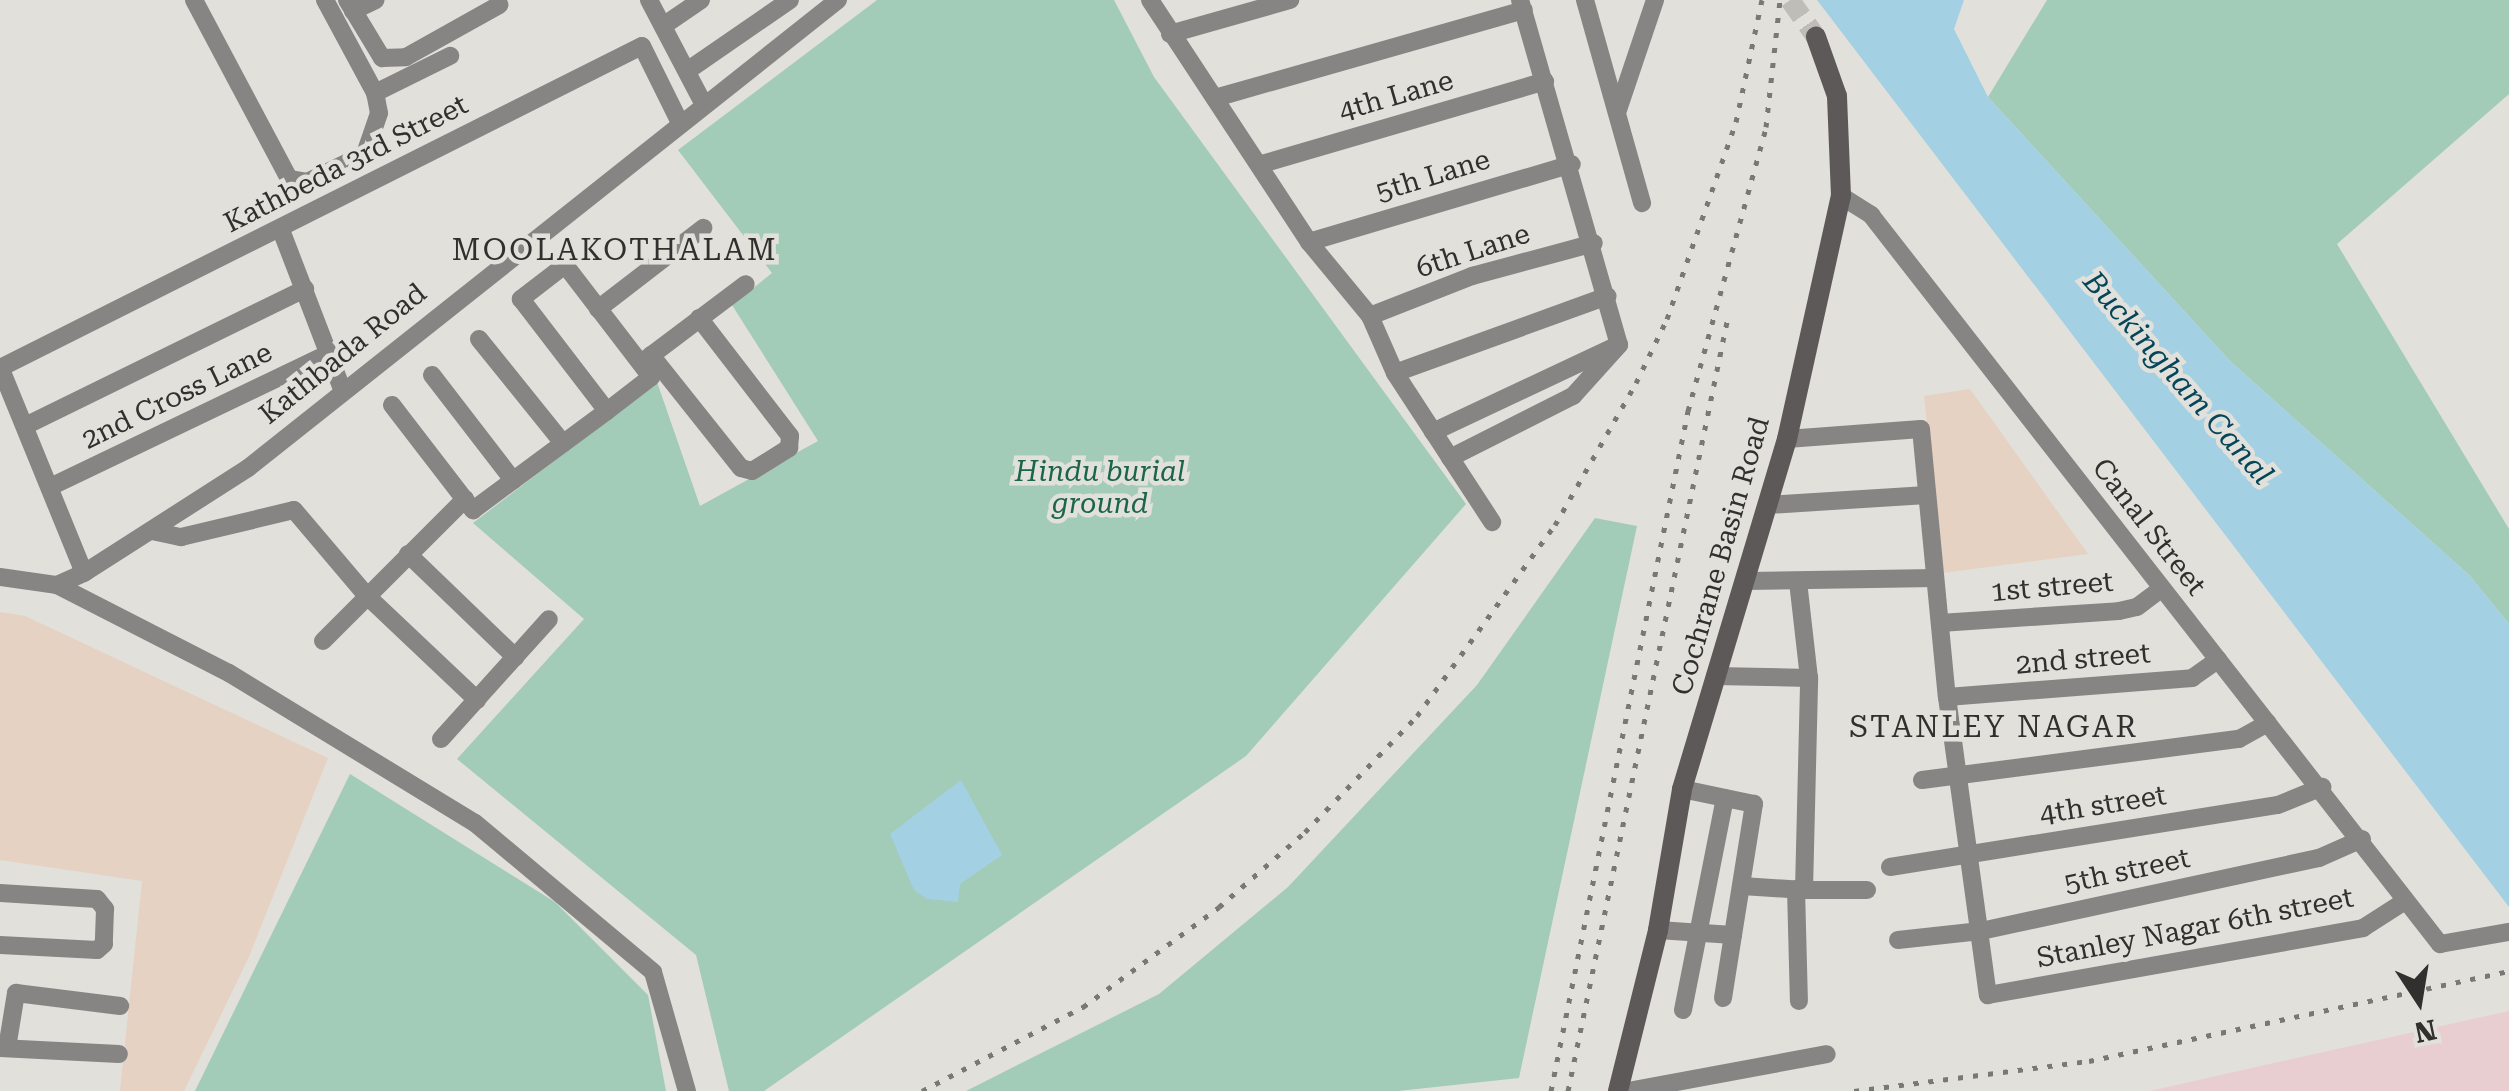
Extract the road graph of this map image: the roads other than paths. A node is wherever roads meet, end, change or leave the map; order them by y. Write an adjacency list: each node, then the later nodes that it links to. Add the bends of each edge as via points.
1 (194, 0): 22 (street, via 289,179 307,182 365,154 379,113)
2 (325, 0): 22 (street)
3 (376, 0): 14 (street)
4 (650, 0): 16 (street)
5 (701, 0): 16 (street)
6 (790, 0): 20 (street)
7 (838, 0): 15 (street, Kathbada Road)
8 (1150, 0): 17 (street)
9 (1290, 0): 17 (street)
10 (1585, 0): 25 (street)
11 (1654, 0): 25 (street)
12 (499, 4): 14 (street, via 406,57 382,58)
13 (1522, 5): 21 (street); 23 (street)
14 (350, 6)
15 (812, 8): 24 (street, Kathbada Road)
16 (663, 26): 20 (street)
17 (1170, 34): 23 (street)
18 (1816, 37): 29 (main road, Cochrane Basin Road, via 1837,96)
19 (450, 56): 22 (street)
20 (686, 72): 24 (street)
21 (1545, 81): 27 (street, 4th Lane); 28 (street)
22 (375, 93)
23 (1215, 98): 27 (street)
24 (703, 102): 26 (street, Kathbada Road)
25 (1618, 110): 30 (street)
26 (678, 121): 32 (street, Kathbeda 3rd Street, via 642,46); 48 (street, Kathbada Road)
27 (1262, 164): 33 (street)
28 (1572, 164): 33 (street, 5th Lane); 34 (street)
29 (1841, 196): 53 (main road, Cochrane Basin Road); 70 (street, Canal Street, via 1871,215)
30 (1642, 203)
31 (704, 228): 38 (street)
32 (281, 230): 36 (street); 45 (street, Kathbeda 3rd Street)
33 (1310, 242): 39 (street)
34 (1594, 242): 37 (street); 39 (street, 6th Lane, via 1472,276)
35 (746, 284): 40 (street)
36 (305, 289): 43 (street); 51 (street)
37 (1608, 296): 42 (street); 46 (street)
38 (598, 309): 44 (street); 50 (street, via 566,266 521,299)
39 (1370, 316): 46 (street)
40 (699, 318): 44 (street); 44 (street, via 790,436 790,448 752,471 741,468)
41 (479, 339): 54 (street)
42 (1619, 345): 52 (street); 55 (street, via 1573,396)
43 (328, 354): 48 (street); 57 (street, 2nd Cross Lane)
44 (647, 365): 50 (street)
45 (0, 367): 51 (street)
46 (1395, 373): 52 (street)
47 (432, 375): 56 (street)
48 (342, 389): 62 (street, Kathbada Road, via 248,468)
49 (392, 405): 59 (street)
50 (607, 411): 54 (street)
51 (25, 426): 57 (street)
52 (1433, 432): 55 (street)
53 (1786, 438): 58 (street, via 1921,430); 60 (main road, Cochrane Basin Road)
54 (563, 444): 56 (street)
55 (1450, 458): 61 (street)
56 (513, 480): 59 (street)
57 (50, 488): 64 (street)
58 (1927, 495): 60 (street); 66 (street)
59 (469, 505): 63 (street)
60 (1768, 505): 67 (main road, Cochrane Basin Road)
61 (1492, 522)
62 (152, 531): 64 (street, Kathbada Road); 71 (street, via 181,537 294,510)
63 (408, 554): 71 (street); 75 (street)
64 (84, 574): 69 (street, Kathbada Road)
65 (0, 577): 69 (street)
66 (1935, 578): 68 (street); 73 (street)
67 (1747, 581): 68 (street); 77 (main road, Cochrane Basin Road)
68 (1798, 582): 78 (street)
69 (57, 585): 110 (street, via 229,673 475,823 652,972)
70 (2162, 588): 73 (street, 1st street, via 2138,607 2120,611); 76 (street, Canal Street)
71 (366, 595): 74 (street); 80 (street)
72 (549, 620): 75 (street)
73 (1940, 624): 79 (street)
74 (323, 641)
75 (516, 658): 80 (street)
76 (2218, 660): 79 (street, 2nd street, via 2192,678); 81 (street, Canal Street)
77 (1715, 676): 78 (street); 86 (main road, Cochrane Basin Road)
78 (1808, 678): 92 (street)
79 (1947, 697): 83 (street)
80 (477, 700): 82 (street)
81 (2268, 723): 83 (street, via 2239,739); 85 (street, Canal Street)
82 (442, 739)
83 (1957, 775): 84 (street); 89 (street)
84 (1922, 780)
85 (2322, 787): 88 (street, Canal Street); 89 (street, 4th street, via 2278,805)
86 (1682, 789): 87 (street); 96 (main road, Cochrane Basin Road)
87 (1724, 798): 91 (street, via 1754,804); 99 (street)
88 (2362, 839): 95 (street, Canal Street); 97 (street, 5th street, via 2320,858)
89 (1973, 854): 90 (street, 4th street); 97 (street)
90 (1890, 867)
91 (1742, 886): 92 (street); 100 (street)
92 (1800, 889): 93 (street); 104 (street)
93 (1867, 890)
94 (0, 893): 102 (street, via 97,900 106,909 104,944 97,950)
95 (2406, 901): 97 (street, Stanley Nagar 6th street, via 2363,928 1988,995); 98 (street, Canal Street, via 2445,947)
96 (1658, 930): 99 (street); 111 (main road, Cochrane Basin Road)
97 (1982, 930): 101 (street, 5th street)
98 (2509, 932)
99 (1699, 933): 100 (street); 106 (street)
100 (1733, 935): 103 (street)
101 (1898, 940)
102 (0, 945)
103 (1722, 998)
104 (1799, 1001)
105 (120, 1006): 107 (street, via 16,993)
106 (1683, 1010)
107 (3, 1048): 108 (street)
108 (119, 1054)
109 (1827, 1054): 112 (street)
110 (687, 1091)
111 (1618, 1091)
112 (1628, 1091)

